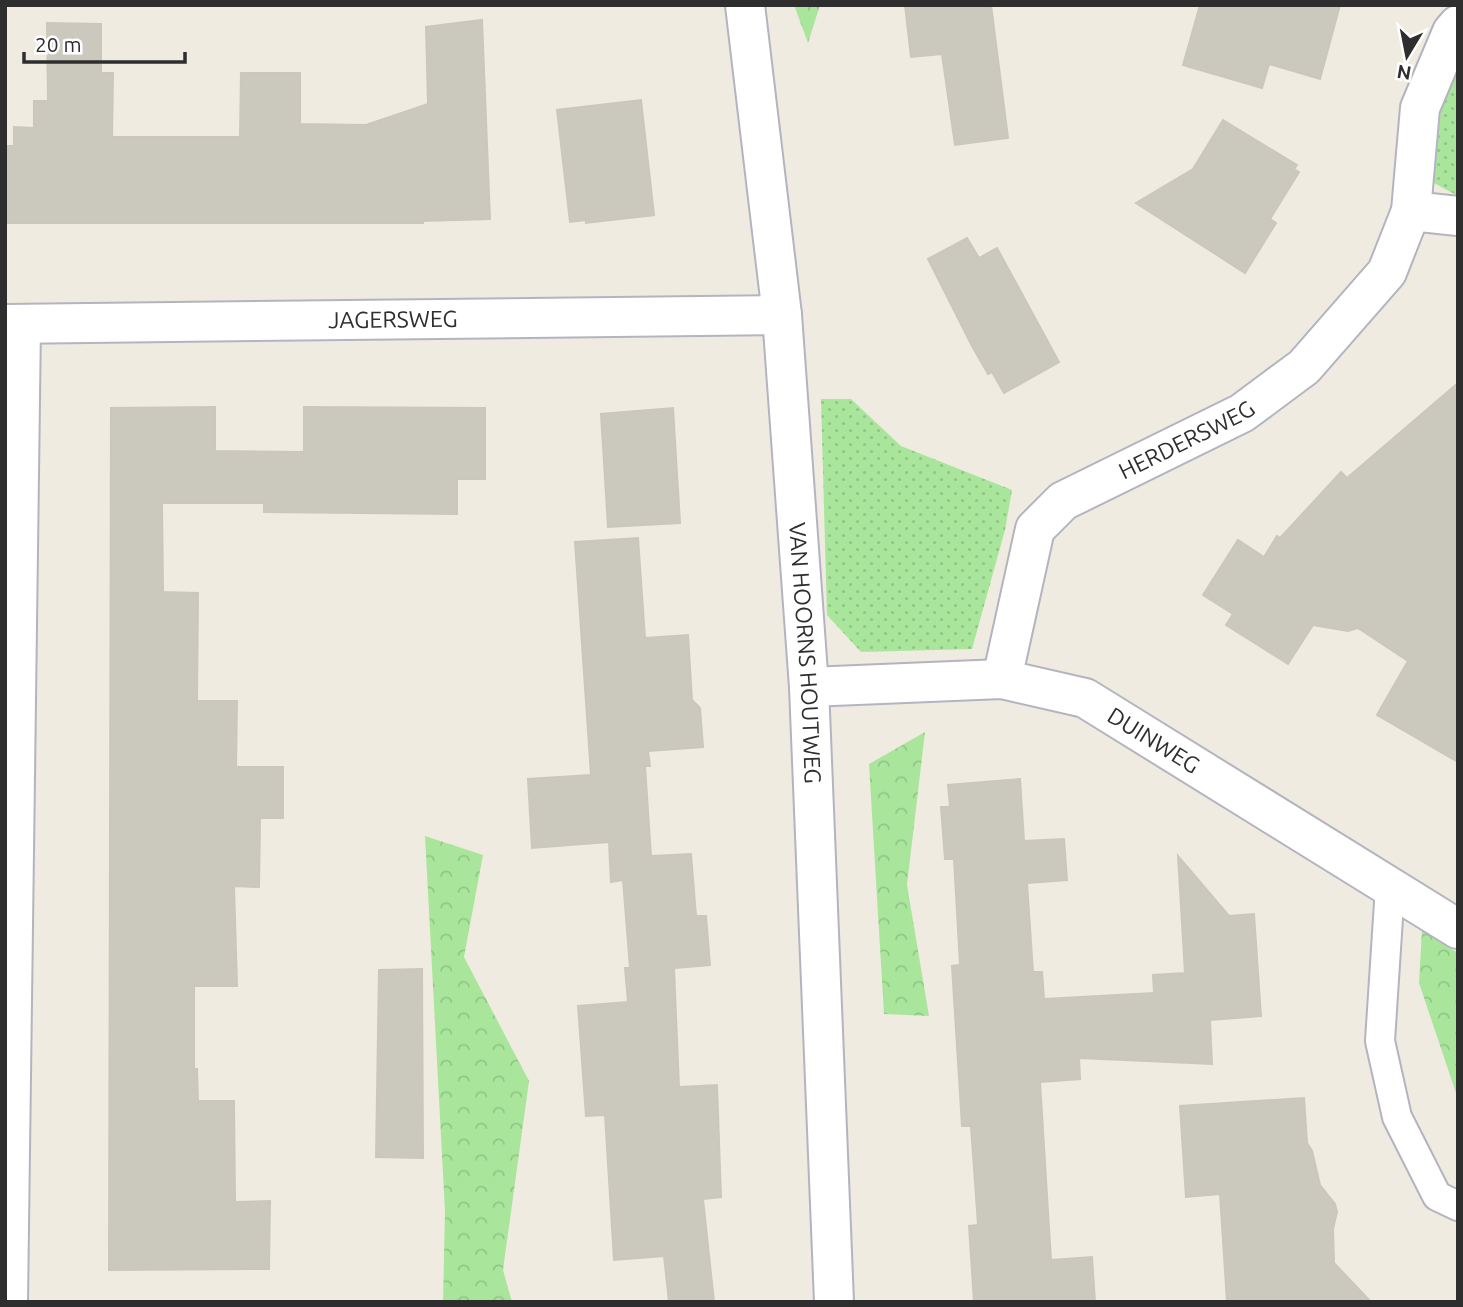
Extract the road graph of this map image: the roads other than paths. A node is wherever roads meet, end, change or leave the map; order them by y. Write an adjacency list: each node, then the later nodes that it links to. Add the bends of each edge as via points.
1 (746, 5): 5 (street, VAN HOORNS HOUTWEG)
2 (1458, 25): 3 (street, HERDERSWEG, via 1420,108)
3 (1411, 211): 4 (street); 7 (street, HERDERSWEG, via 1387,272 1304,368 1242,413 1063,501 1035,529)
4 (1458, 216)
5 (782, 316): 6 (street, JAGERSWEG); 8 (street, VAN HOORNS HOUTWEG)
6 (13, 324): 12 (street)
7 (1002, 679): 8 (street, DUINWEG); 9 (street, DUINWEG, via 1085,698)
8 (809, 687): 13 (street, VAN HOORNS HOUTWEG)
9 (1390, 887): 10 (street, DUINWEG); 11 (lane, via 1380,1041 1397,1116 1437,1196)
10 (1458, 929)
11 (1458, 1206)
12 (8, 1302)
13 (834, 1302)

